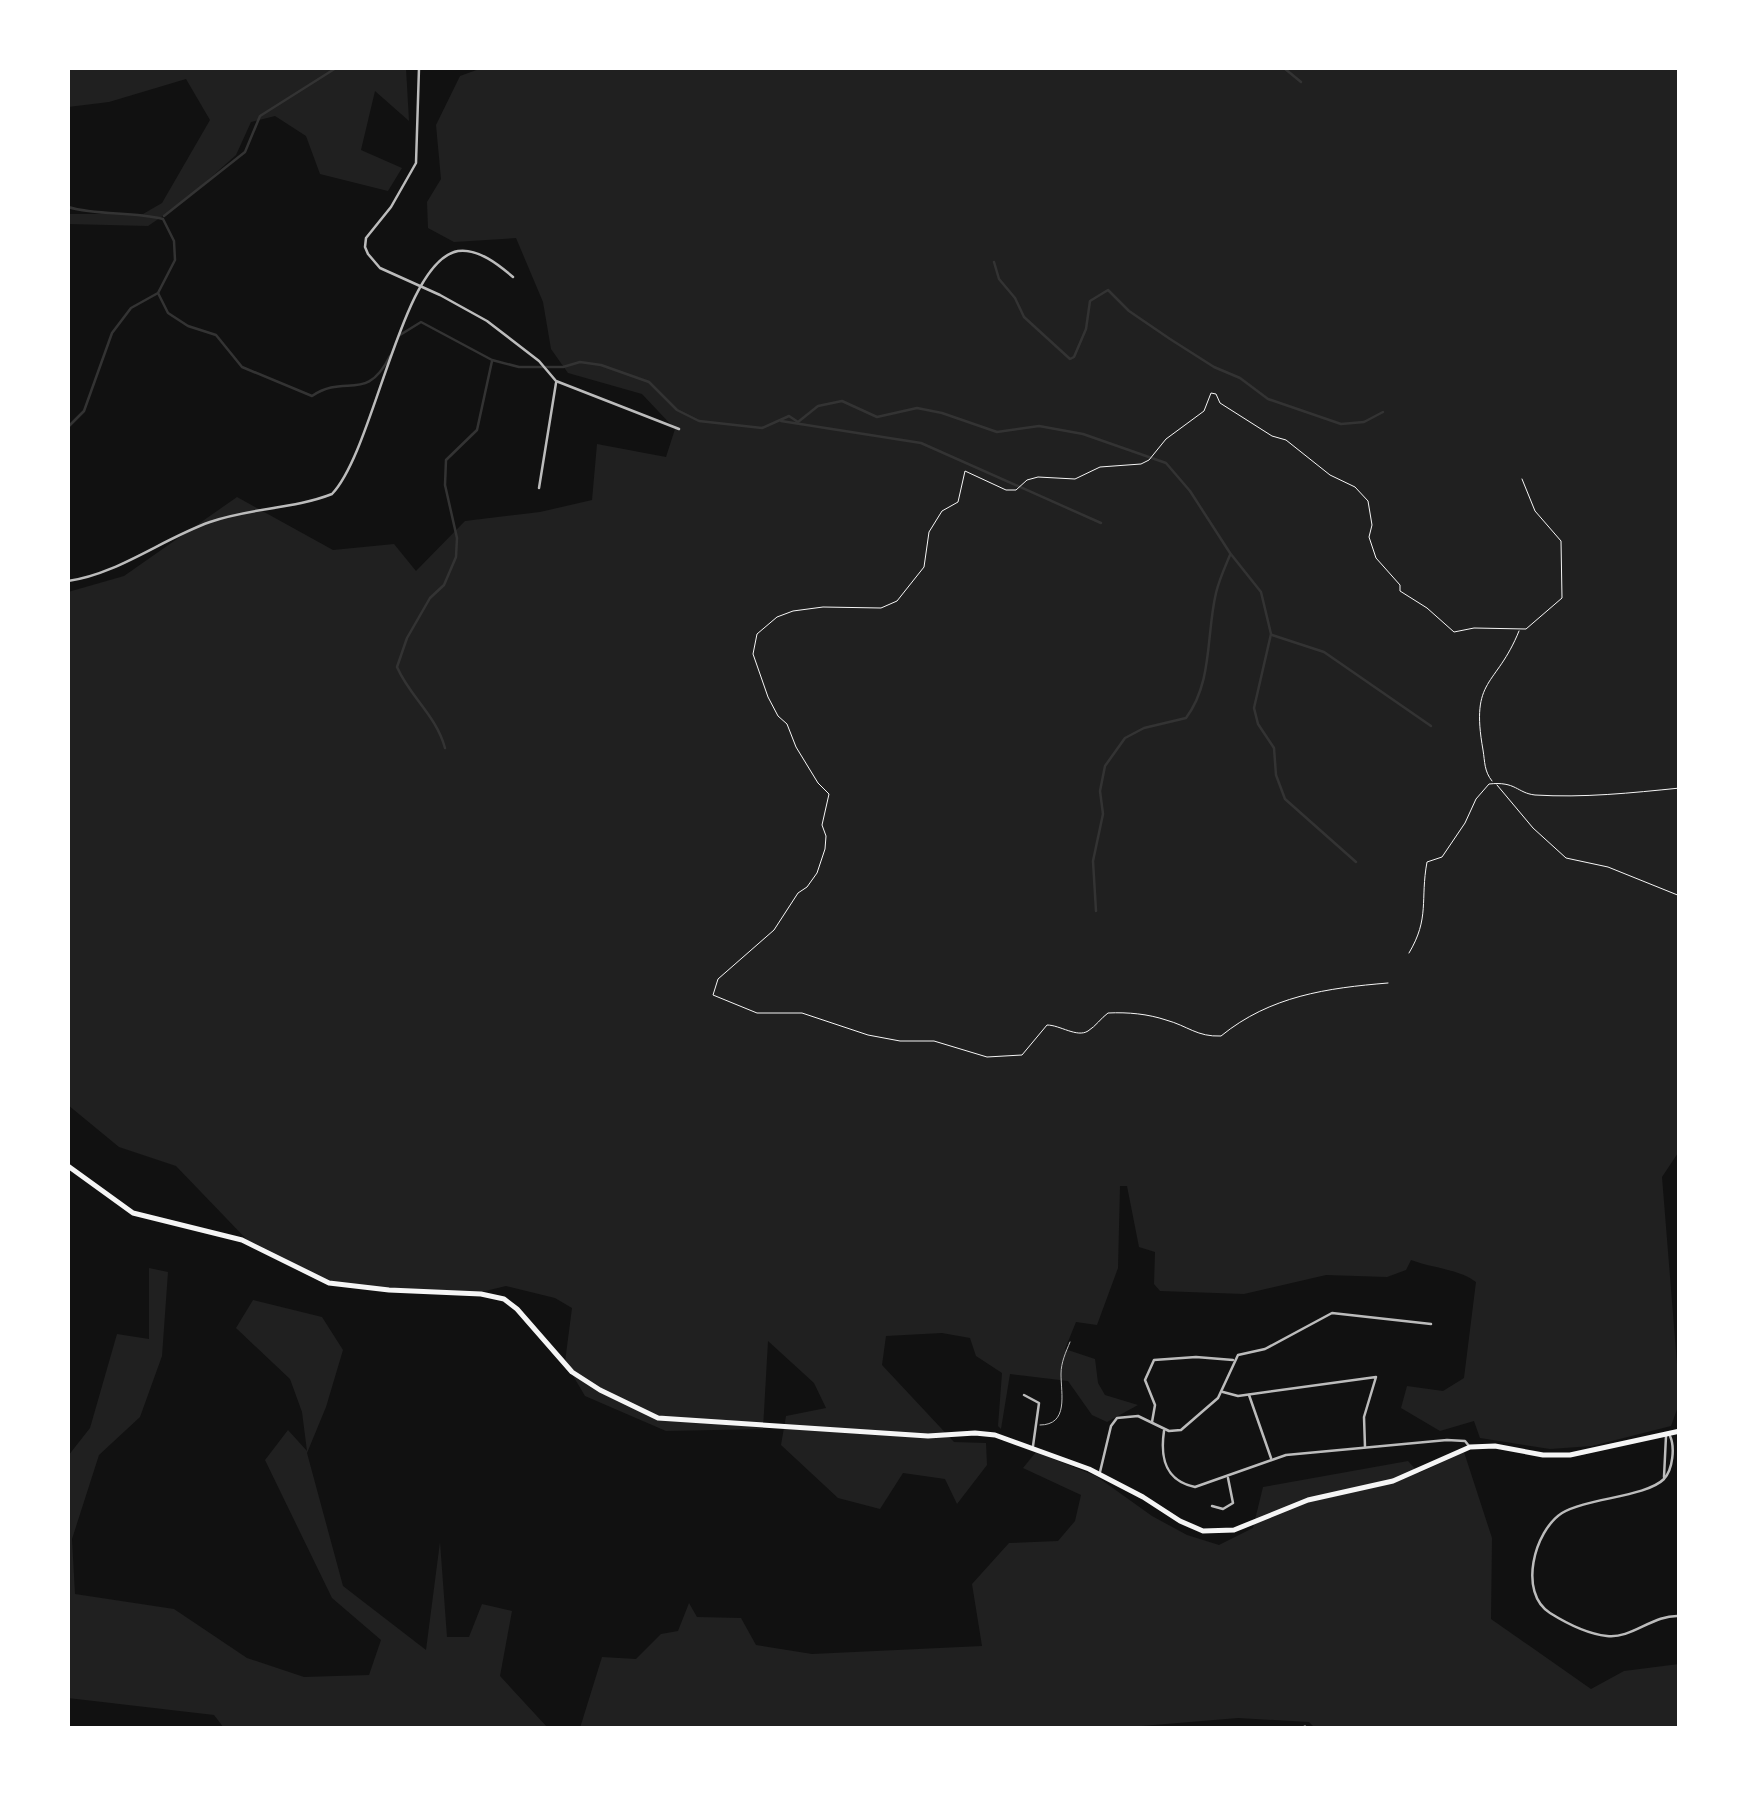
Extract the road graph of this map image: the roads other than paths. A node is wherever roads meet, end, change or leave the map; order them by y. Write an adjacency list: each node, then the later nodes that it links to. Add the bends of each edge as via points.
1 (419, 68): 3 (street, via 416,163 364,245 380,268)
2 (513, 277): 3 (street, via 492,260 459,251 436,264)
3 (420, 286): 4 (street, via 487,321); 7 (street, via 335,491 211,522 98,576)
4 (556, 382): 5 (street); 6 (street)
5 (679, 429)
6 (540, 488)
7 (68, 581)
8 (68, 1166): 20 (main road, via 137,1215 242,1240 329,1283 504,1299 580,1378 658,1418 928,1436 985,1433)
9 (1431, 1324): 11 (street, via 1332,1313)
10 (1070, 1342): 16 (lane, via 1058,1418)
11 (1234, 1360): 12 (street); 15 (street, via 1154,1360 1145,1380 1155,1405)
12 (1222, 1392): 13 (street); 17 (street, via 1185,1428)
13 (1249, 1394): 21 (street, via 1376,1377 1364,1417); 23 (street)
14 (1024, 1395): 16 (street, via 1039,1402)
15 (1152, 1422): 17 (street); 24 (street, via 1131,1415 1114,1421)
16 (1036, 1424): 20 (street)
17 (1164, 1430): 25 (street, via 1162,1456 1173,1477 1195,1487)
18 (1680, 1431): 19 (main road)
19 (1667, 1434): 22 (main road, via 1570,1454); 26 (street); 26 (street, via 1673,1444)
20 (1032, 1447): 24 (main road)
21 (1366, 1447): 22 (street, via 1454,1440); 23 (street)
22 (1470, 1447): 24 (main road, via 1393,1481 1308,1500 1220,1532 1180,1522)
23 (1271, 1460): 25 (street)
24 (1100, 1474)
25 (1228, 1477): 27 (street, via 1234,1503)
26 (1664, 1478): 28 (street, via 1561,1514 1543,1534 1532,1585 1545,1610 1604,1636)
27 (1212, 1506)
28 (1680, 1616)

